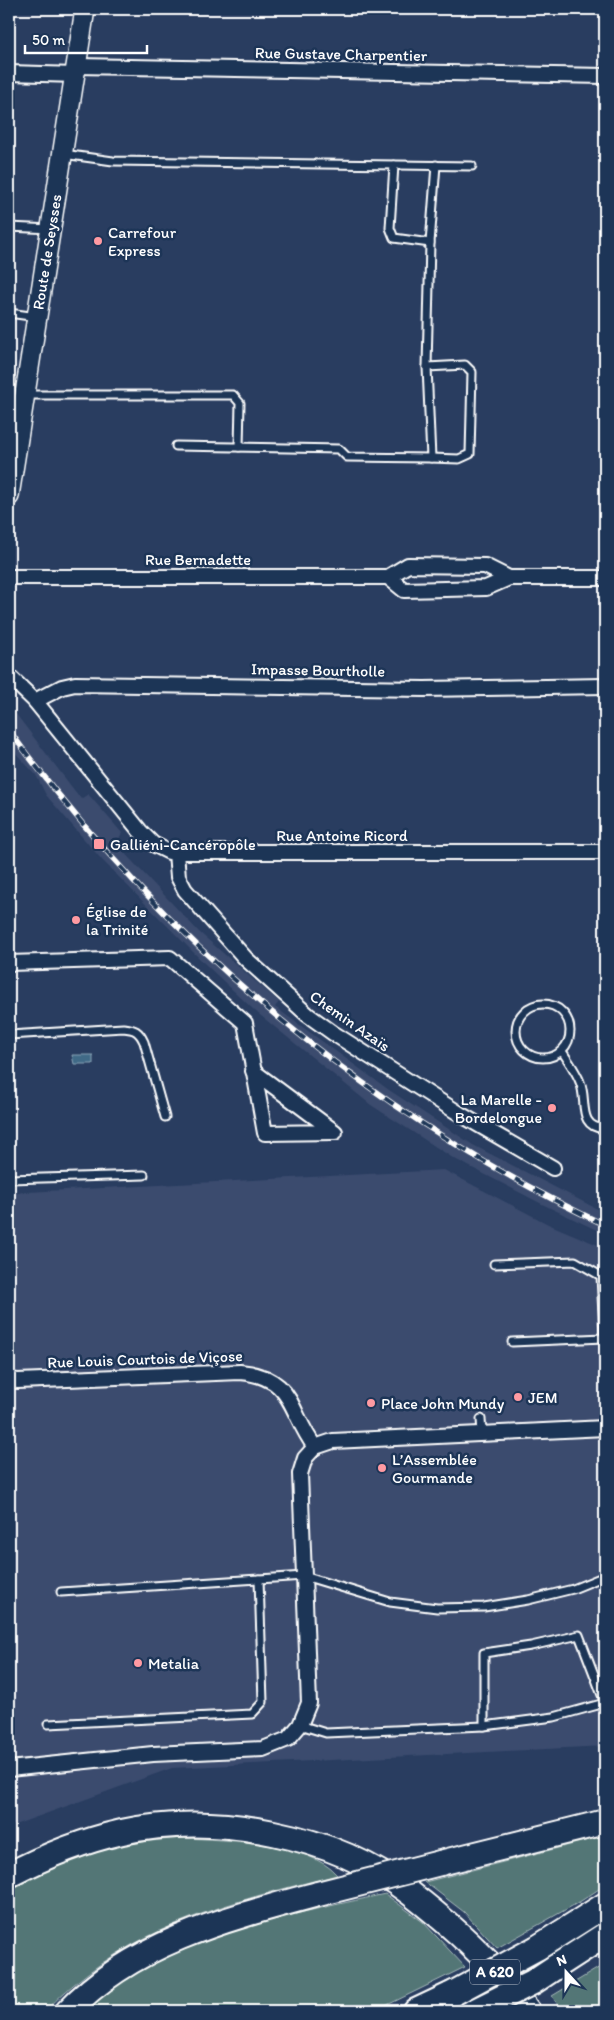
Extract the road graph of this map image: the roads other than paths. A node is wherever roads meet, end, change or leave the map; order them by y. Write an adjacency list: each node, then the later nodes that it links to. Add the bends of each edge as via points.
1 (85, 9): 2 (main road, Route de Seysses)
2 (76, 70): 3 (street, Rue Gustave Charpentier); 4 (street, Rue Gustave Charpentier); 5 (main road, Route de Seysses)
3 (9, 73)
4 (605, 76)
5 (63, 154): 6 (lane, via 113,161); 10 (main road, Route de Seysses)
6 (394, 164): 7 (lane); 11 (lane, via 390,228 394,238)
7 (436, 165): 8 (lane); 11 (lane)
8 (472, 166)
9 (9, 227): 10 (lane)
10 (51, 229): 13 (main road, Route de Seysses)
11 (430, 243): 14 (lane)
12 (9, 313): 13 (lane)
13 (37, 317): 15 (main road, Route de Seysses)
14 (427, 366): 18 (lane); 18 (lane, via 465,366 472,372 470,454 459,459)
15 (25, 395): 17 (lane, via 233,395 240,403); 19 (main road, Route de Seysses)
16 (176, 446): 17 (lane)
17 (239, 447): 18 (lane, via 338,449 347,457)
18 (431, 458)
19 (9, 496)
20 (9, 576): 21 (street, Rue Bernadette)
21 (388, 577): 22 (street, Rue Bernadette, via 408,565 485,566); 22 (street, Rue Bernadette, via 404,590 486,588)
22 (509, 578): 23 (street, Rue Bernadette)
23 (605, 578)
24 (9, 676): 26 (street, Rue Antoine Ricord)
25 (605, 686): 26 (street, Impasse Bourtholle, via 424,689 75,684)
26 (35, 701): 28 (street, Rue Antoine Ricord, via 140,831 161,850)
27 (605, 852): 28 (street, Rue Antoine Ricord)
28 (176, 853): 35 (street, Chemin Azaïs, via 178,877 185,890 246,959 308,1015 460,1114)
29 (9, 963): 32 (street, via 170,958 245,1023)
30 (9, 1035): 33 (lane, via 135,1029 144,1042)
31 (562, 1051): 31 (lane, via 569,1041 571,1029 568,1017 560,1008 548,1003 536,1004 525,1010 518,1020 516,1032 519,1044 527,1053 539,1058 551,1057); 34 (lane, via 581,1083 586,1117 593,1126)
32 (253, 1071): 32 (street, via 265,1133 335,1132 298,1104)
33 (165, 1117)
34 (605, 1129)
35 (554, 1168)
36 (144, 1174): 37 (lane)
37 (9, 1179)
38 (494, 1264): 39 (lane, via 575,1261 601,1276)
39 (604, 1338): 40 (lane); 41 (lane)
40 (512, 1342)
41 (605, 1355)
42 (9, 1380): 46 (street, Rue Louis Courtois de Viçose, via 255,1373 266,1377 287,1394 306,1436)
43 (482, 1419): 45 (lane)
44 (605, 1428): 45 (street)
45 (482, 1434): 46 (street, via 333,1441)
46 (315, 1447): 47 (street, via 305,1458 300,1474)
47 (304, 1576): 48 (lane, via 390,1602 437,1608 484,1607 528,1600 574,1589); 49 (lane); 53 (street, via 309,1703)
48 (605, 1576)
49 (259, 1579): 50 (lane); 52 (lane, via 264,1702 252,1714)
50 (61, 1592)
51 (605, 1703): 54 (lane, via 554,1717); 54 (lane, via 579,1635 484,1653)
52 (48, 1724)
53 (300, 1725): 54 (lane, via 326,1733); 55 (street, via 288,1739 263,1749 154,1754)
54 (484, 1726)
55 (9, 1769)
56 (605, 1822): 60 (highway, bridge, via 318,1894 201,1928 120,1969)
57 (9, 1875): 63 (highway, via 84,1842 123,1832 209,1825 293,1837 336,1852 410,1893 498,1973)
58 (605, 1905): 61 (highway, A 620, bridge, via 537,1948)
59 (605, 1935): 62 (highway, A 620, bridge, via 533,1982)
60 (68, 2011)
61 (416, 2011)
62 (475, 2011)
63 (528, 2011)

